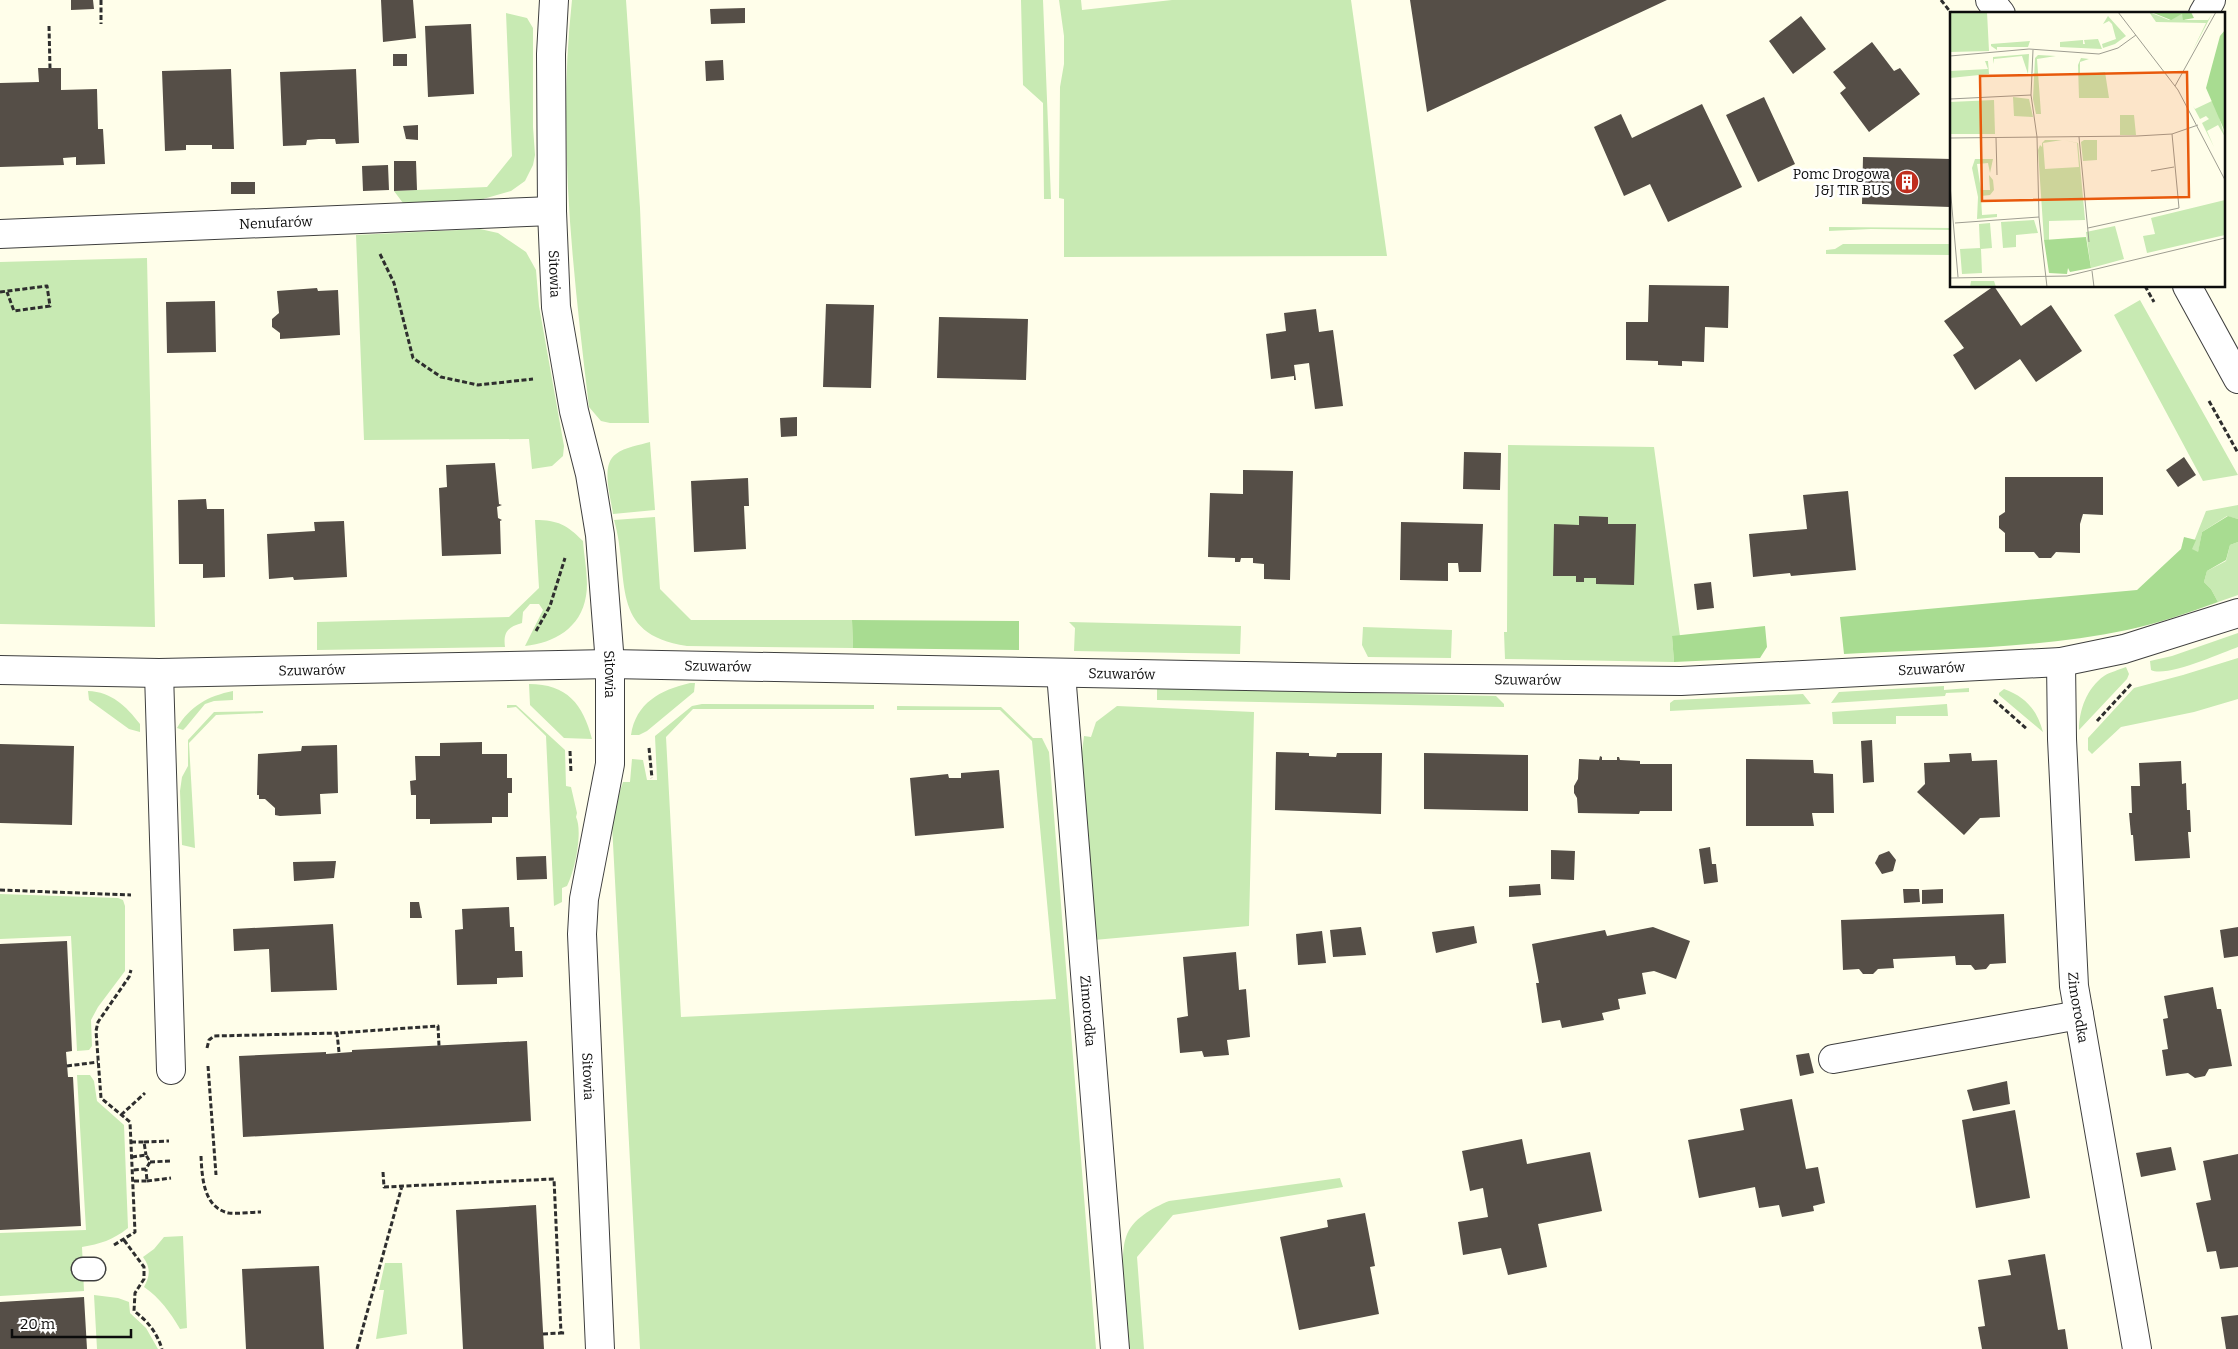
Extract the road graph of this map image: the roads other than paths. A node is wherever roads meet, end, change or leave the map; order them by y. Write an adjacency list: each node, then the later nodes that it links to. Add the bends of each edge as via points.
1 (554, 0): 6 (street, Sitowia)
2 (1990, 0): 4 (street)
3 (2211, 0): 5 (street)
4 (1999, 12)
5 (2204, 12)
6 (552, 211): 7 (street, Nenufarów); 12 (street, Sitowia, via 556,306 600,535)
7 (0, 234)
8 (2188, 288): 9 (street)
9 (2238, 379)
10 (2238, 612): 11 (street, Szuwarów, via 2124,649)
11 (2061, 662): 15 (street, Szuwarów, via 1681,681); 16 (street, Zimorodka, via 2074,986)
12 (610, 664): 14 (street, Szuwarów); 15 (street, Szuwarów); 19 (street, Sitowia, via 611,756 584,899 582,934)
13 (0, 670): 14 (street, Szuwarów)
14 (159, 673): 18 (street)
15 (1061, 673): 20 (street, Zimorodka)
16 (2079, 1015): 17 (street); 21 (street, Zimorodka)
17 (1833, 1059)
18 (171, 1070)
19 (600, 1349)
20 (1115, 1349)
21 (2137, 1349)

